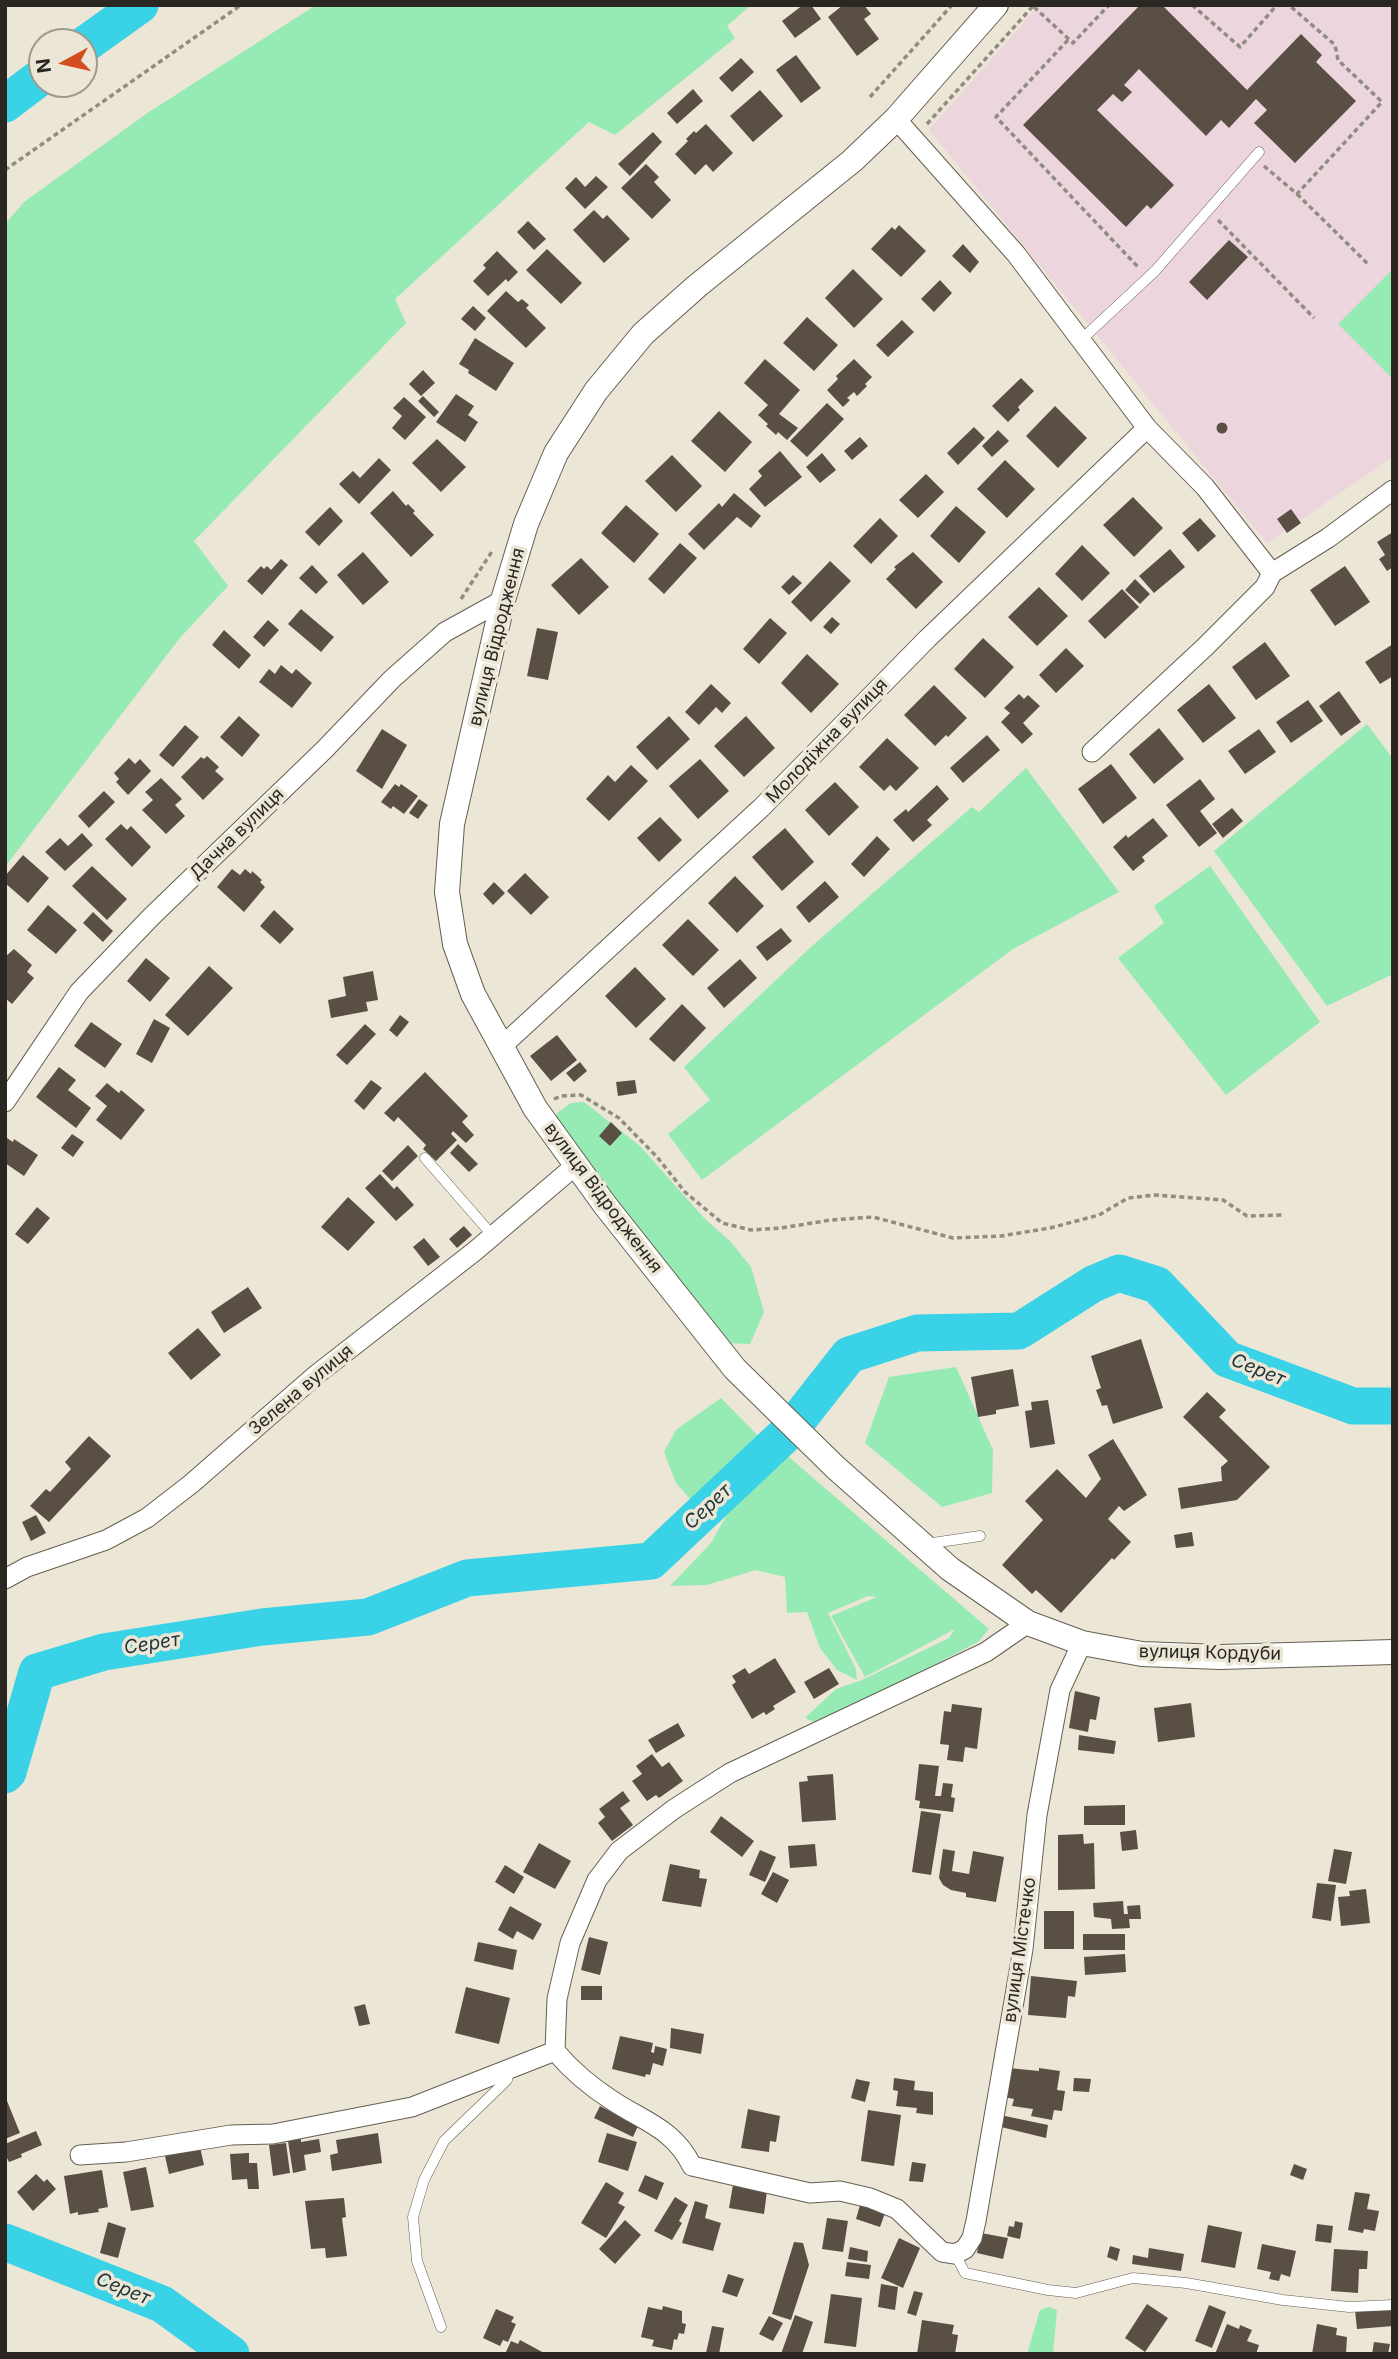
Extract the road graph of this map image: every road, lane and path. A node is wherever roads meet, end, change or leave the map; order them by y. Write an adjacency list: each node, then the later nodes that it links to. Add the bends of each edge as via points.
1 (240, 5): 14 (path)
2 (952, 5): 10 (path)
3 (996, 5): 11 (street, вулиця Відродження)
4 (1109, 5): 9 (path, via 1073,43)
5 (1192, 5): 6 (path, via 1240,47)
6 (1277, 5)
7 (1289, 5): 15 (path, via 1335,45 1338,61 1382,102)
8 (1033, 6): 9 (path); 12 (path)
9 (1068, 40): 18 (path, via 996,117)
10 (870, 97)
11 (896, 119): 12 (street); 24 (street, вулиця Відродження, via 852,161 643,334 596,391 556,453 526,524)
12 (914, 139): 20 (street, via 1016,254)
13 (1257, 155): 15 (path); 16 (lane)
14 (5, 170)
15 (1297, 194): 17 (path)
16 (1208, 210): 18 (lane); 19 (path)
17 (1368, 264)
18 (1147, 278): 20 (lane)
19 (1314, 318)
20 (1081, 340): 21 (street)
21 (1147, 428): 23 (street, via 1205,487); 26 (street, Молодіжна вулиця, via 927,639 761,808)
22 (1393, 490): 23 (street)
23 (1272, 573): 25 (street, via 1265,587 1205,647)
24 (503, 600): 26 (street, вулиця Відродження, via 452,824 447,892 455,944 473,994); 27 (street, Дачна вулиця, via 444,632 151,916 79,992)
25 (1091, 752)
26 (502, 1047): 28 (street, вулиця Відродження)
27 (5, 1102)
28 (535, 1108): 30 (street, вулиця Відродження); 31 (path, via 561,1096 581,1095 619,1118 685,1192 722,1223 751,1230 873,1217 953,1238 1001,1236 1062,1225 1099,1215 1128,1198 1154,1195 1223,1200 1247,1216)
29 (425, 1158): 32 (lane)
30 (576, 1165): 32 (street, Зелена вулиця); 33 (street, вулиця Відродження, via 735,1369)
31 (1282, 1214)
32 (493, 1236): 36 (street, Зелена вулиця, via 316,1375 147,1518 106,1540)
33 (835, 1467): 35 (street, вулиця Кордуби)
34 (980, 1536): 35 (lane)
35 (922, 1545): 37 (street, вулиця Кордуби)
36 (5, 1579)
37 (1028, 1623): 38 (street, вулиця Кордуби); 40 (street, via 986,1652 730,1773 620,1851 597,1880 570,1943 557,1999)
38 (1082, 1643): 39 (street, вулиця Кордуби, via 1142,1654 1220,1657); 43 (street, вулиця Містечко, via 1060,1690 1042,1790 1023,1949 976,2221 972,2238)
39 (1393, 1652)
40 (555, 2051): 41 (street); 43 (street, via 594,2088 663,2129 692,2166 810,2193 840,2191 870,2198 897,2209 942,2252)
41 (509, 2069): 42 (street, via 412,2107 347,2121 273,2134 231,2135); 45 (lane, via 507,2080 444,2141 424,2180 413,2217 418,2261)
42 (80, 2155)
43 (955, 2254): 44 (lane, via 965,2273 1048,2290 1076,2293 1133,2278 1349,2307)
44 (1393, 2305)
45 (441, 2327)

